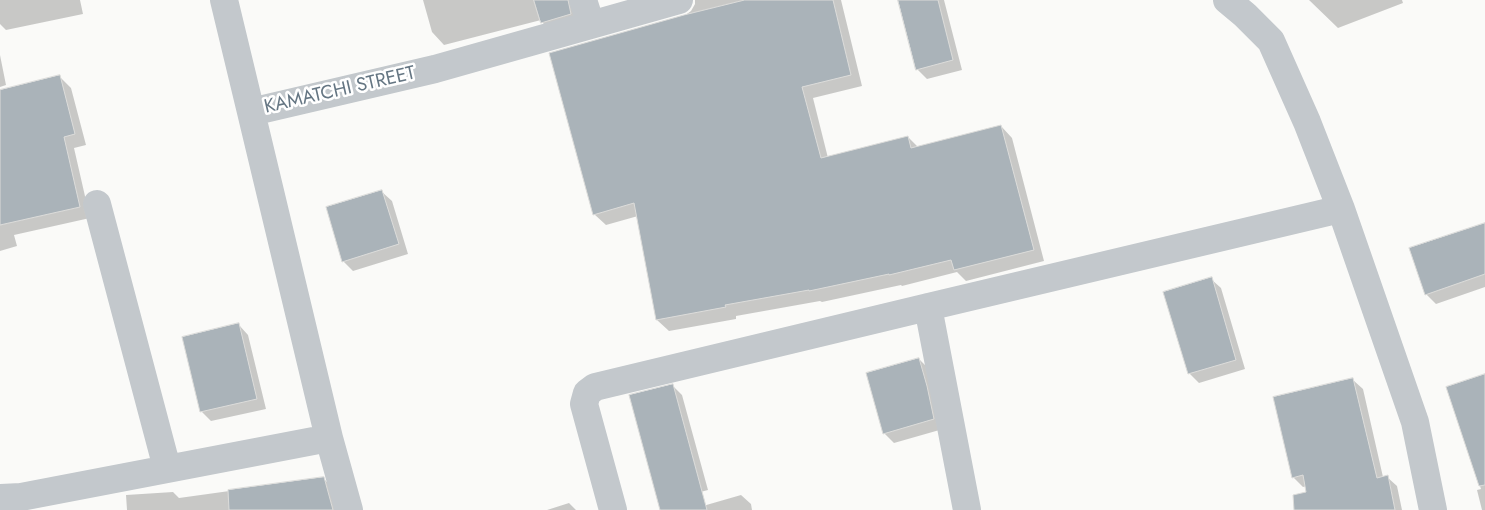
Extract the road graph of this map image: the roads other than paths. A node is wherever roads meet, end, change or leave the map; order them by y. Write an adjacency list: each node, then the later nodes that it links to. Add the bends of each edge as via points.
1 (224, 0): 5 (street)
2 (679, 0): 4 (street, KAMATCHI STREET)
3 (1227, 0): 7 (street, via 1271,41)
4 (587, 12): 5 (street, KAMATCHI STREET, via 435,69)
5 (251, 112): 9 (street, KAMATCHI STREET)
6 (97, 204): 10 (street)
7 (1342, 209): 8 (street); 15 (street, via 1414,422)
8 (928, 306): 13 (street, via 595,387 587,393 584,404); 14 (street)
9 (329, 438): 10 (street); 12 (street, KAMATCHI STREET)
10 (167, 468): 11 (street, via 21,497)
11 (0, 498)
12 (349, 510)
13 (613, 510)
14 (967, 510)
15 (1433, 510)

